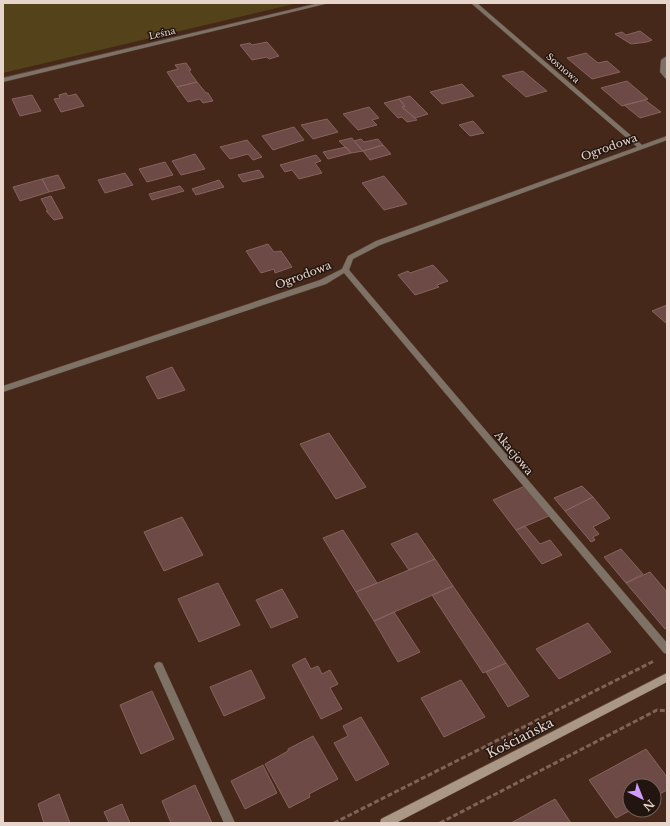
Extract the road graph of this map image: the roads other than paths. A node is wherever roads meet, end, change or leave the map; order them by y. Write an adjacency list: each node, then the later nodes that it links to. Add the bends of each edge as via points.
1 (326, 3): 5 (street, Leśna)
2 (474, 3): 7 (street, Sosnowa)
3 (667, 58): 4 (street, via 664,60 663,72)
4 (667, 77)
5 (3, 80)
6 (667, 138): 7 (street, Ogrodowa)
7 (641, 147): 8 (street, Ogrodowa, via 378,243 350,258)
8 (345, 270): 9 (street, Ogrodowa, via 323,282); 10 (street, Akacjowa)
9 (3, 389)
10 (667, 650)
11 (159, 666): 13 (street)
12 (666, 679): 14 (street, Kościańska)
13 (230, 823)
14 (386, 823)

